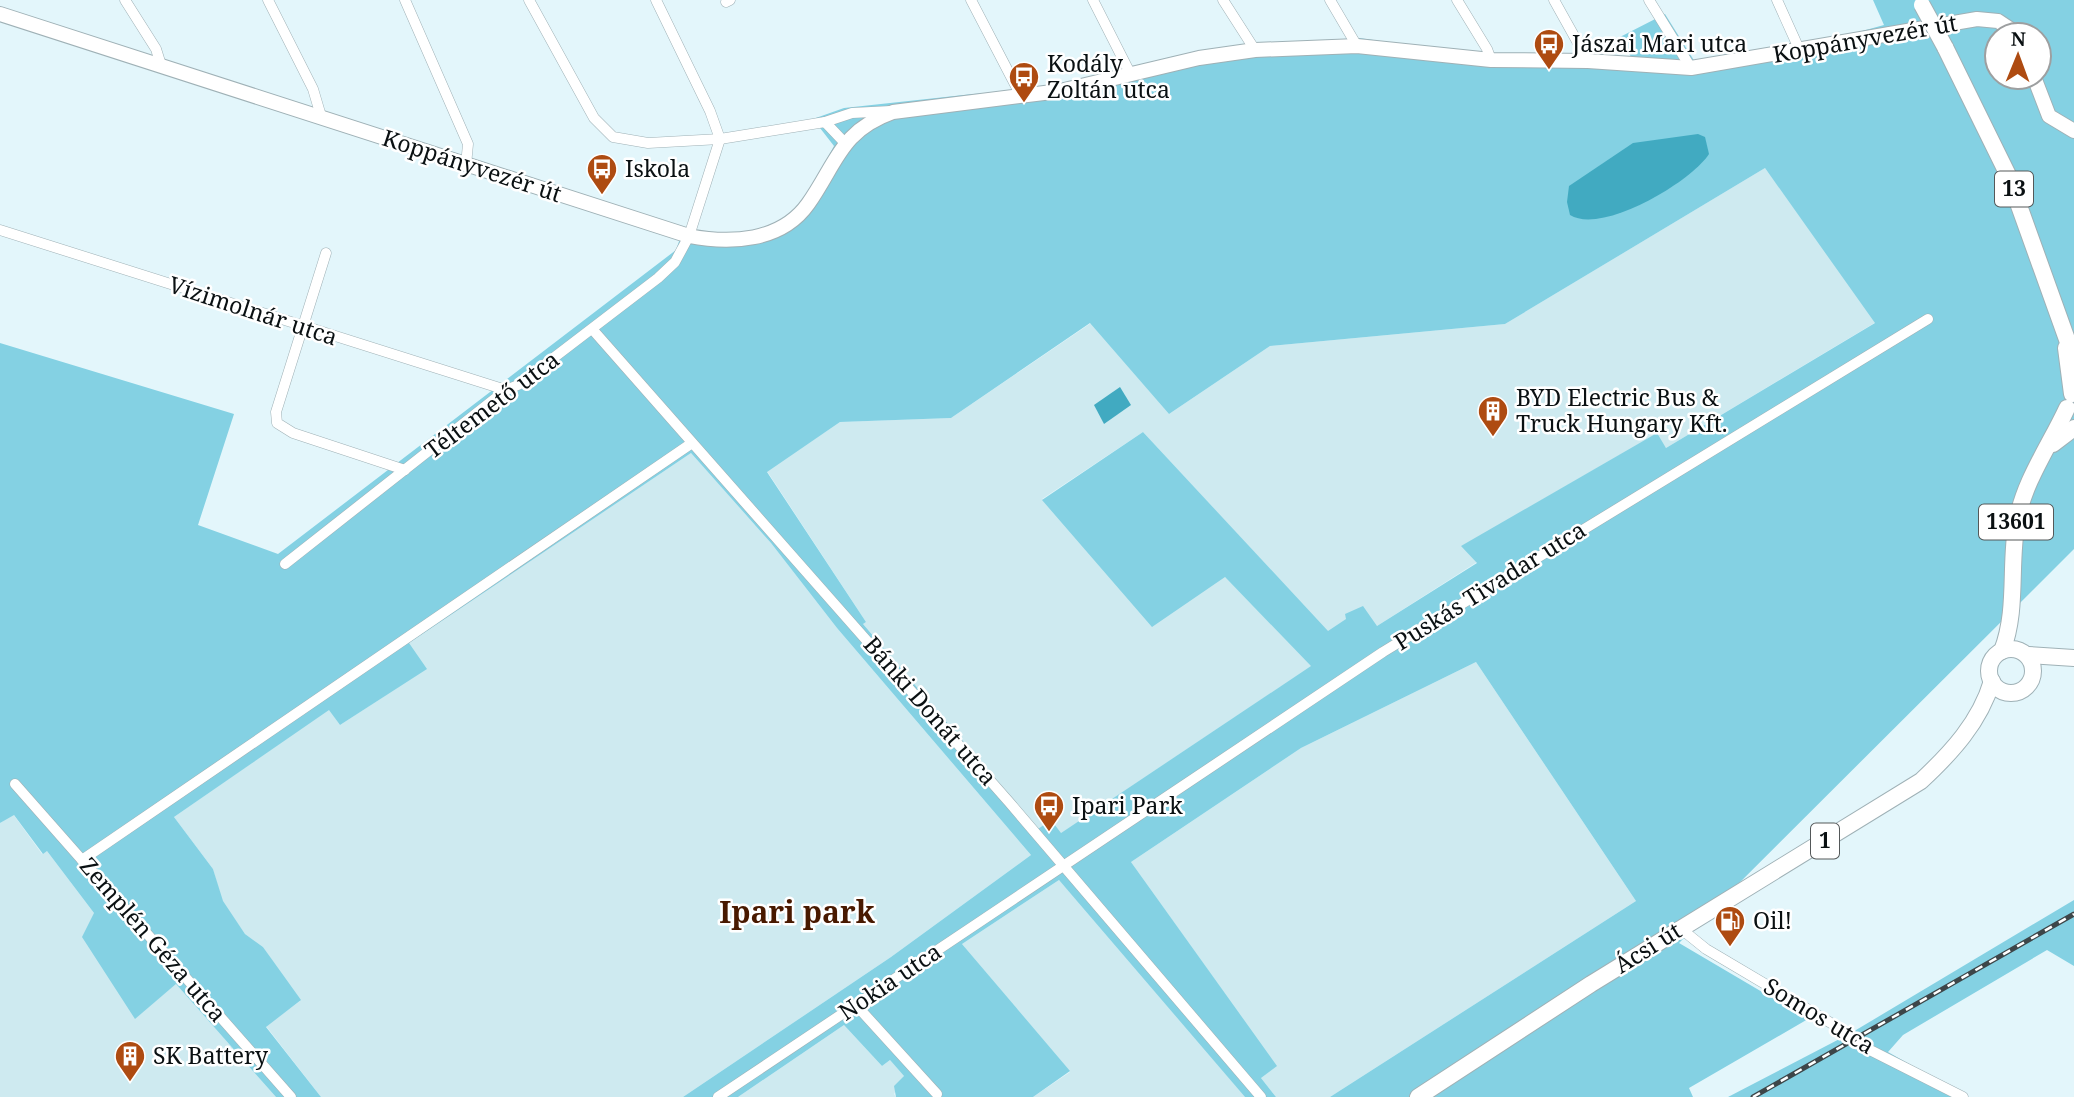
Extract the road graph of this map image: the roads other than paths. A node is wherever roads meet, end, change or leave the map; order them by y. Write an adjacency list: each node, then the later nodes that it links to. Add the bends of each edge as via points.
1 (125, 0): 22 (street)
2 (268, 0): 28 (street, via 313,89)
3 (405, 0): 33 (street, via 468,144)
4 (528, 0): 31 (street, via 594,118 613,137 634,143)
5 (656, 0): 31 (street)
6 (971, 0): 26 (street)
7 (1093, 0): 24 (street)
8 (1223, 0): 18 (street)
9 (1330, 0): 17 (street)
10 (1457, 0): 20 (street)
11 (1554, 0): 21 (street)
12 (1649, 0): 23 (street)
13 (1777, 0): 19 (street)
14 (1921, 3): 40 (main road, 13, bridge, via 2008,175)
15 (0, 14): 22 (street, Koppányvezér út)
16 (1998, 21): 19 (street, Koppányvezér út, via 1977,19)
17 (1357, 46): 18 (street, Koppányvezér út); 20 (street, Koppányvezér út)
18 (1255, 51): 24 (street, Koppányvezér út)
19 (1800, 51): 23 (street, Koppányvezér út)
20 (1491, 60): 21 (street, Koppányvezér út)
21 (1588, 61): 23 (street, Koppányvezér út)
22 (161, 65): 28 (street, Koppányvezér út)
23 (1691, 68)
24 (1130, 74): 26 (street, Koppányvezér út)
25 (2039, 91): 30 (street, via 2049,116)
26 (1021, 96): 27 (street, Koppányvezér út)
27 (893, 112): 29 (street, via 868,111); 32 (street, Koppányvezér út, via 866,124)
28 (321, 116): 33 (street, Koppányvezér út)
29 (825, 122): 31 (street); 32 (street)
30 (2074, 131)
31 (720, 139): 35 (street, Téltemető utca)
32 (844, 142): 35 (street, Koppányvezér út, via 807,205 775,231 732,241)
33 (466, 164): 35 (street, Koppányvezér út)
34 (0, 230): 38 (street, Vízimolnár utca)
35 (689, 236): 39 (street, Téltemető utca, via 668,270)
36 (326, 253): 38 (street)
37 (1928, 319): 59 (street, Puskás Tivadar utca, via 1383,652)
38 (301, 327): 42 (street, Vízimolnár utca); 47 (street, via 276,412 277,423 293,433)
39 (593, 330): 42 (street, Téltemető utca); 45 (street, Bánki Donát utca)
40 (2066, 339): 41 (main road, 13); 43 (main road, 13)
41 (2074, 359)
42 (506, 390): 47 (street, Téltemető utca)
43 (2071, 398): 44 (main road, 13); 46 (main road, 13601)
44 (2074, 426): 46 (main road, 13601)
45 (692, 443): 58 (street); 59 (street, Bánki Donát utca)
46 (2048, 448): 49 (main road, 13601, via 2020,505)
47 (405, 470): 48 (street, Téltemető utca)
48 (285, 564)
49 (2012, 602): 50 (main road, 13601); 51 (main road, 13601, via 2016,633)
50 (2002, 650): 51 (main road, 1); 54 (main road, 1, via 1990,665)
51 (2025, 653): 52 (main road, 1); 53 (main road)
52 (2074, 658): 53 (main road, 1)
53 (2034, 674): 55 (main road, 1, via 2025,689)
54 (1992, 681): 55 (main road); 56 (main road, Ácsi út / 1)
55 (2007, 692): 56 (main road, Ácsi út / 1)
56 (1974, 721): 60 (main road, Ácsi út / 1, via 1939,765 1902,795)
57 (15, 784): 58 (street, Zemplén Géza utca)
58 (82, 860): 63 (street, Zemplén Géza utca)
59 (1063, 867): 61 (street, Nokia utca); 65 (street, Bánki Donát utca)
60 (1680, 928): 66 (main road, Ácsi út / 1); 67 (street, Somos utca, via 1706,949 1868,1049)
61 (856, 1005): 62 (street); 64 (street, Nokia utca)
62 (937, 1094)
63 (291, 1097)
64 (718, 1097)
65 (1261, 1097)
66 (1418, 1097)
67 (1963, 1097)

